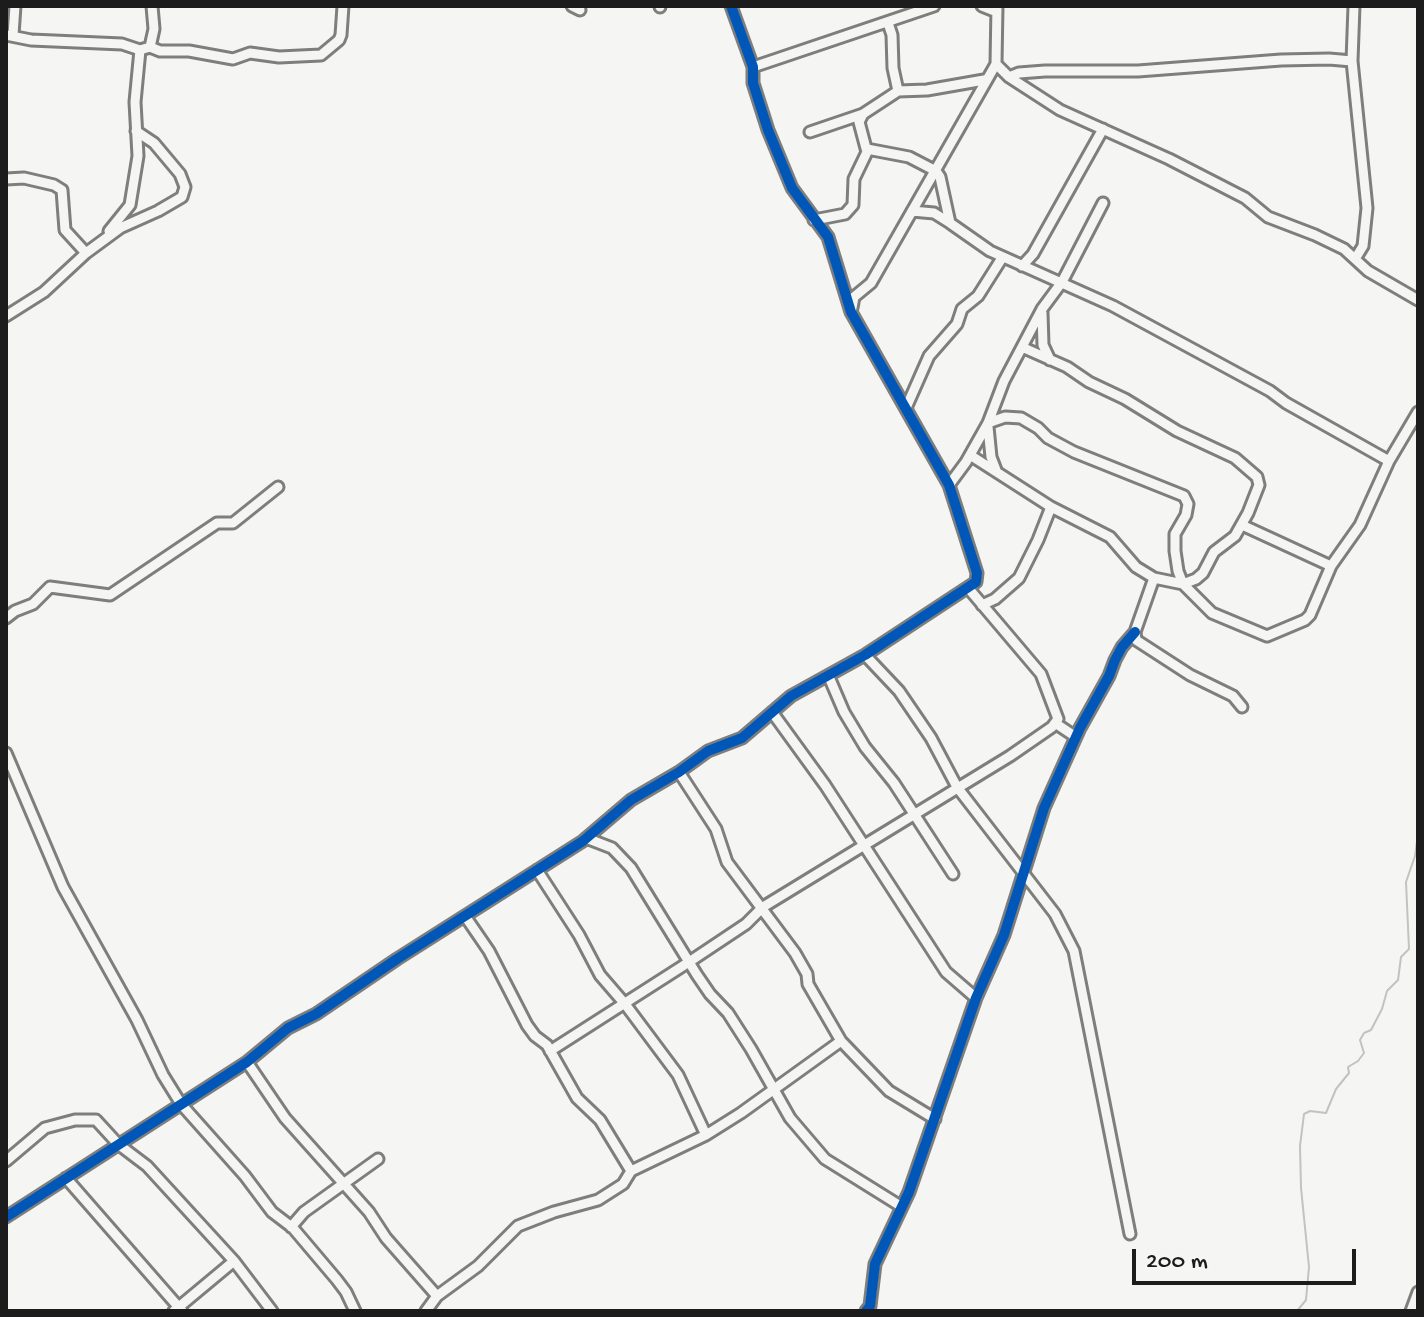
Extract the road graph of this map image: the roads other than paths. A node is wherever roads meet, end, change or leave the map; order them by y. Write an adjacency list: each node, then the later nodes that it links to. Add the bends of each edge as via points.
1 (15, 6): 10 (street)
2 (152, 6): 11 (street, via 154,29)
3 (343, 6): 11 (street, via 339,40 321,55 250,53 233,59)
4 (934, 6): 9 (street)
5 (982, 6): 8 (street)
6 (1354, 6): 12 (street)
7 (735, 8): 14 (street)
8 (997, 9): 13 (street)
9 (888, 23): 14 (street); 17 (street)
10 (10, 35): 11 (street)
11 (145, 49): 20 (street, via 135,102)
12 (1352, 61): 15 (street, via 1268,60); 32 (street, via 1367,208 1363,246)
13 (996, 64): 15 (street); 16 (street)
14 (753, 67): 27 (street, via 768,130 792,188)
15 (1009, 77): 19 (street, via 1060,110)
16 (984, 80): 17 (street); 23 (street)
17 (898, 91): 18 (street)
18 (863, 114): 21 (street); 22 (street, via 859,122)
19 (1103, 129): 32 (street); 33 (street)
20 (136, 131): 29 (street, via 138,156 130,205); 29 (street, via 180,174 182,197)
21 (810, 132)
22 (867, 149): 23 (street, via 909,157); 27 (street, via 854,179 850,211)
23 (936, 171): 26 (street); 28 (street)
24 (6, 179): 30 (street, via 24,178 62,190 65,230)
25 (1103, 203): 34 (street)
26 (912, 211): 28 (street, via 934,213); 37 (street, via 871,283 854,297)
27 (814, 220): 37 (street, via 828,237)
28 (950, 223): 31 (street)
29 (96, 245): 30 (street)
30 (86, 253): 38 (street, via 44,292)
31 (1002, 258): 33 (street); 41 (street, via 929,356)
32 (1355, 259): 35 (street)
33 (1022, 266): 34 (street)
34 (1062, 282): 36 (street); 45 (street, via 1270,391)
35 (1418, 300)
36 (1042, 309): 39 (street); 40 (street, via 1043,345)
37 (851, 312): 41 (street)
38 (6, 316)
39 (1024, 348): 40 (street); 43 (street)
40 (1050, 360): 50 (street, via 1235,458 1255,474 1259,485)
41 (906, 408): 47 (street)
42 (1418, 412): 45 (street)
43 (988, 423): 44 (street); 46 (street); 53 (street, via 1021,418 1074,452 1184,496 1186,515 1175,534)
44 (970, 455): 46 (street); 47 (street)
45 (1389, 461): 51 (street, via 1360,525)
46 (996, 470): 49 (street)
47 (949, 485): 54 (street, via 977,573)
48 (278, 487): 56 (street, via 233,523 217,523 110,595 50,587 33,604)
49 (1051, 507): 52 (street, via 1110,537 1136,567); 55 (street, via 1019,578)
50 (1242, 525): 51 (street); 53 (street, via 1214,552 1203,573)
51 (1331, 566): 53 (street, via 1305,620 1267,636 1212,613)
52 (1154, 578): 53 (street); 57 (street)
53 (1183, 584)
54 (969, 589): 55 (street); 58 (street)
55 (982, 605): 62 (street, via 1041,674)
56 (6, 618)
57 (1135, 632): 60 (street, via 1141,645 1233,696); 63 (street)
58 (865, 655): 59 (street); 66 (street, via 899,691)
59 (829, 677): 61 (street); 67 (street, via 865,747)
60 (1242, 707)
61 (772, 712): 65 (street, via 742,738 708,751); 69 (street)
62 (1055, 723): 63 (street); 66 (street)
63 (1076, 737): 72 (street, via 1044,808)
64 (6, 753): 82 (street, via 63,887)
65 (679, 772): 68 (street, via 631,800); 73 (street, via 716,829 727,862)
66 (957, 787): 67 (street); 72 (street)
67 (913, 815): 69 (street); 71 (street)
68 (586, 838): 70 (street); 75 (street, via 612,848 631,868)
69 (864, 845): 73 (street); 76 (street, via 946,972)
70 (537, 870): 74 (street); 77 (street, via 600,975)
71 (953, 874)
72 (1023, 874): 76 (street); 94 (street, via 1055,914 1074,951)
73 (763, 907): 75 (street); 78 (street, via 807,974)
74 (465, 916): 79 (street, via 527,1025); 80 (street, via 288,1028)
75 (689, 962): 77 (street); 81 (street)
76 (976, 998): 83 (street)
77 (625, 1004): 79 (street); 84 (street, via 678,1075)
78 (841, 1041): 81 (street); 83 (street, via 889,1091)
79 (550, 1051): 88 (street)
80 (247, 1062): 82 (street); 90 (street, via 285,1118)
81 (775, 1088): 84 (street); 91 (street, via 790,1118 825,1159)
82 (181, 1104): 85 (street); 93 (street, via 272,1212)
83 (935, 1119): 91 (street)
84 (706, 1135): 88 (street)
85 (118, 1144): 87 (street, via 96,1120 75,1120 45,1128); 89 (street); 95 (street, via 147,1166)
86 (378, 1159): 90 (street)
87 (6, 1161)
88 (631, 1171): 97 (street, via 623,1184 598,1200 518,1226 478,1266)
89 (66, 1178): 92 (street); 98 (street)
90 (343, 1182): 93 (street); 97 (street)
91 (902, 1207): 102 (street, via 875,1264)
92 (6, 1217)
93 (291, 1227): 100 (street, via 346,1292)
94 (1130, 1234)
95 (234, 1261): 98 (street); 99 (street)
96 (1418, 1292): 103 (street)
97 (437, 1296): 101 (street)
98 (178, 1310)
99 (272, 1311)
100 (355, 1311)
101 (426, 1311)
102 (866, 1311)
103 (1411, 1311)

